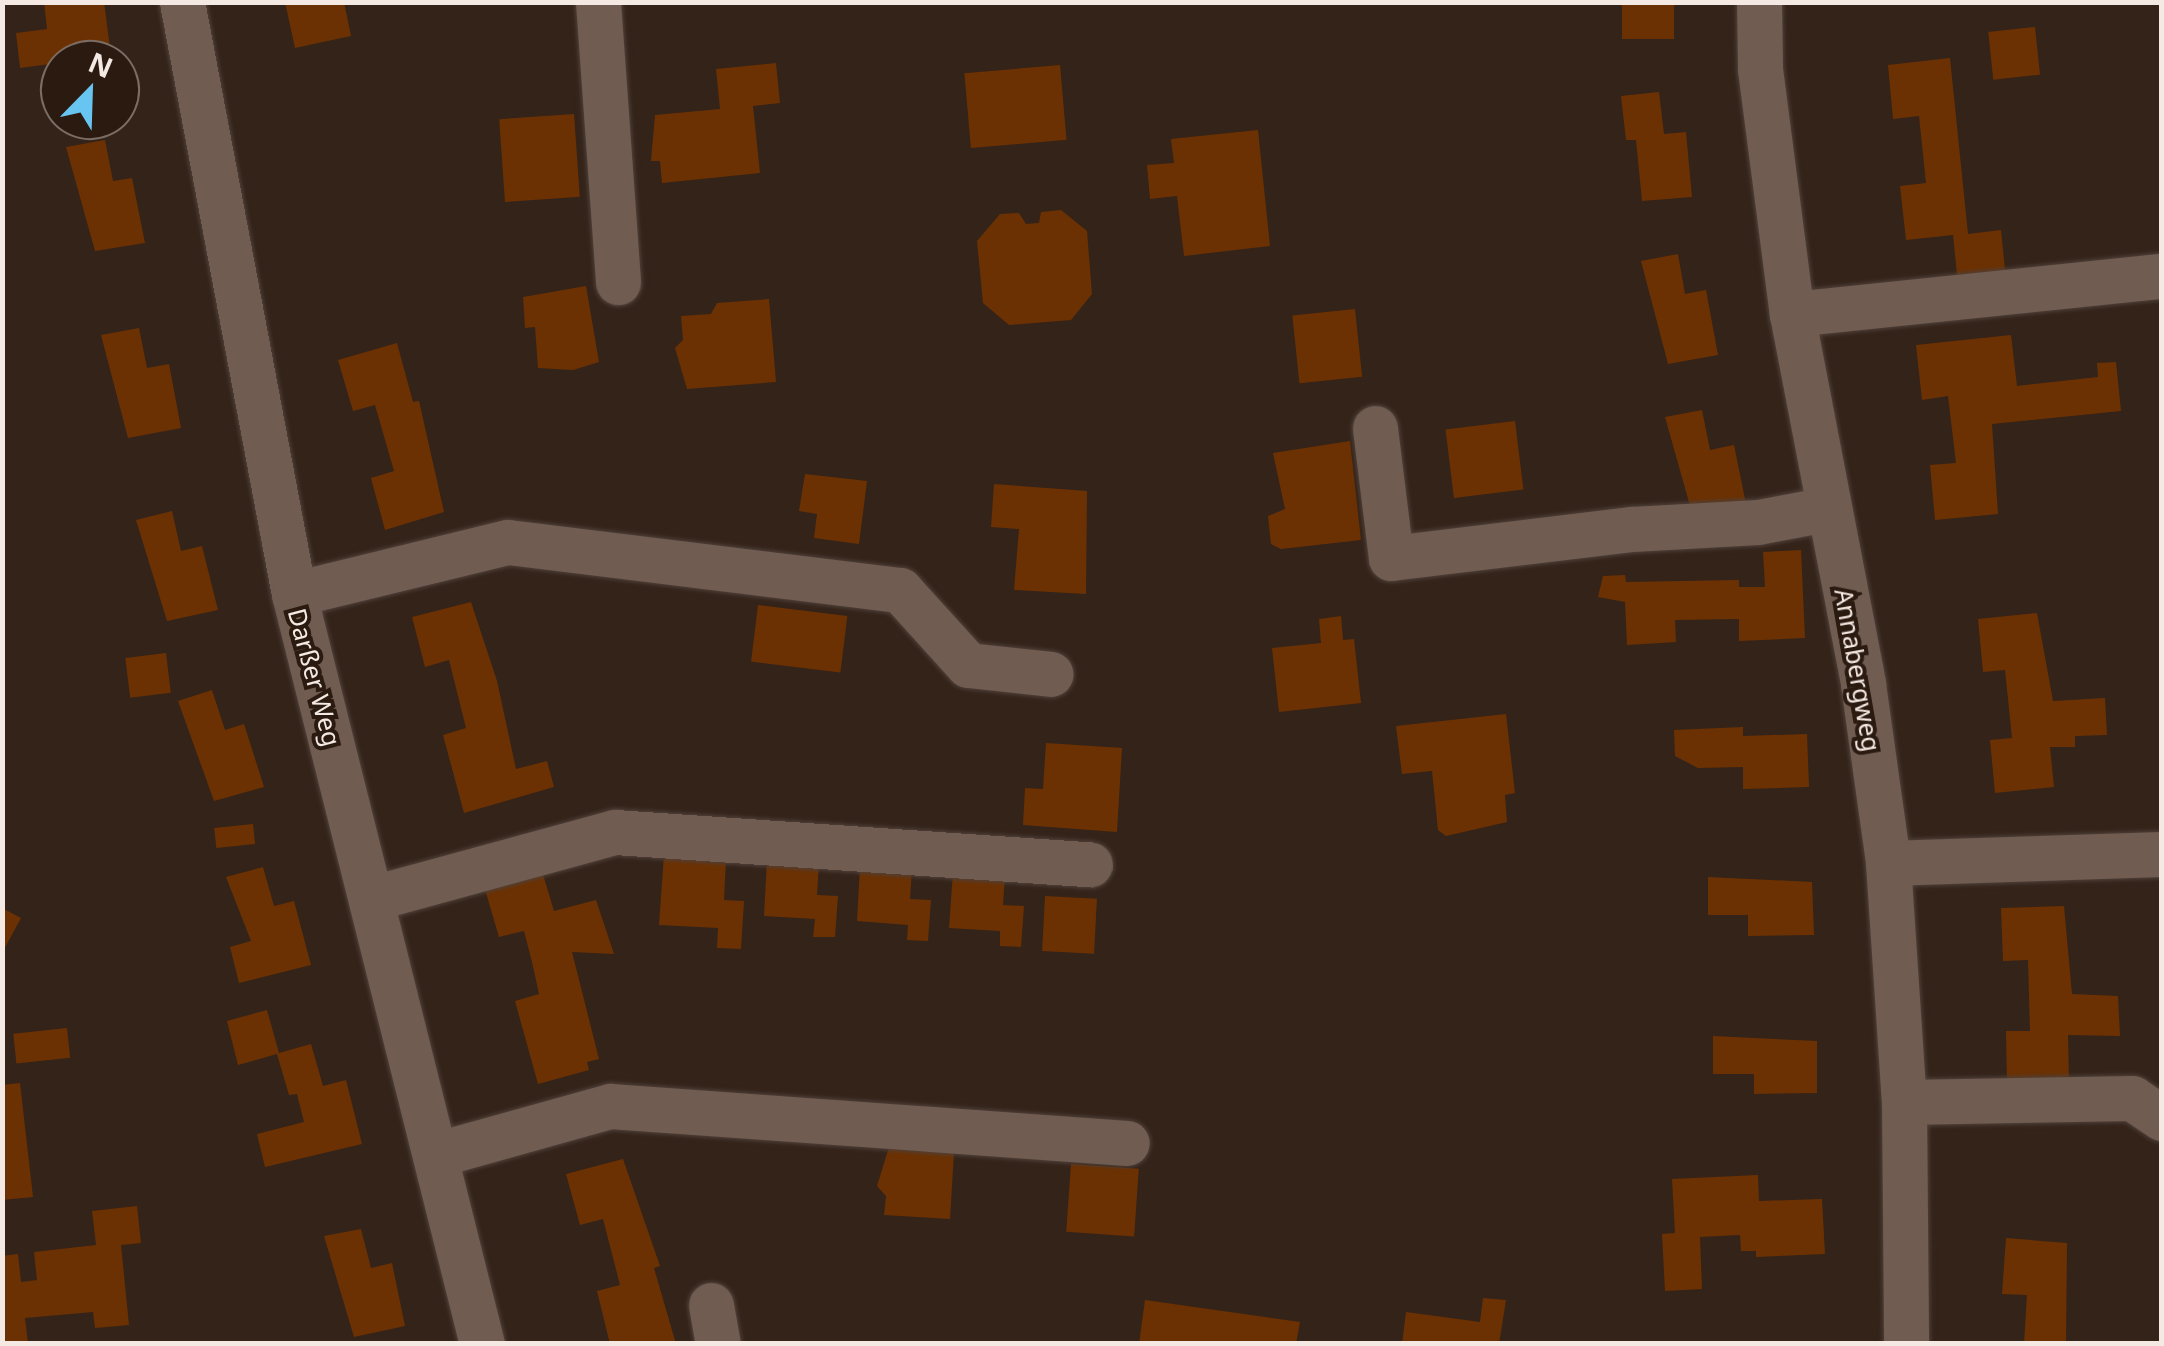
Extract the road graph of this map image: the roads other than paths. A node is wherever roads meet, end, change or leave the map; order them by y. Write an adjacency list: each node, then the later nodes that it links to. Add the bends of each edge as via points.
1 (182, 2): 9 (street, Darßer Weg)
2 (598, 2): 5 (street)
3 (1758, 2): 6 (street, Annabergweg, via 1760,69)
4 (2162, 276): 6 (street)
5 (618, 282)
6 (1792, 314): 8 (street, Annabergweg)
7 (1375, 428): 8 (street, via 1392,558)
8 (1827, 510): 12 (street, Annabergweg, via 1863,684)
9 (294, 594): 10 (street, via 508,542 900,590 968,665); 14 (street, Darßer Weg)
10 (1050, 674)
11 (2162, 854): 12 (street)
12 (1888, 863): 15 (street, Annabergweg)
13 (1090, 864): 14 (street, via 615,832)
14 (373, 898): 18 (street, Darßer Weg)
15 (1904, 1102): 16 (street, via 2132,1098); 20 (street, Annabergweg)
16 (2162, 1118)
17 (1127, 1143): 18 (street, via 610,1106)
18 (438, 1154): 19 (street, Darßer Weg)
19 (482, 1344)
20 (1906, 1344)

